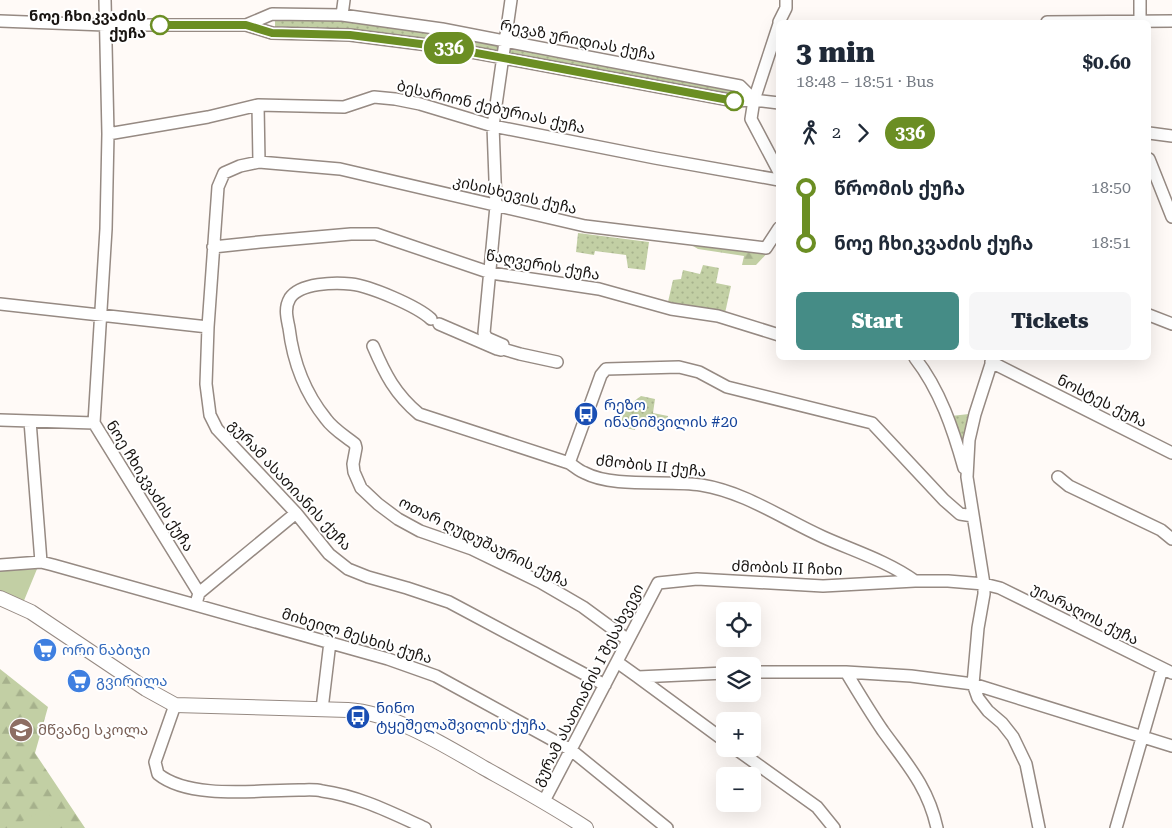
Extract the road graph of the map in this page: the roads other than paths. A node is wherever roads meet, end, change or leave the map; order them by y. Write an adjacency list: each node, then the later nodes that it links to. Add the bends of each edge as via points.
1 (105, 0): 13 (street, ნოე ჩხიკვაძის ქუჩა)
2 (344, 0): 7 (street)
3 (511, 0): 17 (street)
4 (786, 0): 8 (street)
5 (1140, 0): 9 (street)
6 (272, 14): 7 (street, რევაზ ურიდიას ქუჩა); 14 (street, რევაზ ურიდიას ქუჩა); 16 (street)
7 (342, 15): 17 (street, რევაზ ურიდიას ქუჩა)
8 (780, 20)
9 (1140, 20)
10 (0, 21): 13 (street, რევაზ ურიდიას ქუჩა)
11 (1172, 21): 12 (street)
12 (1151, 22)
13 (106, 25): 14 (street, რევაზ ურიდიას ქუჩა); 24 (street, ნოე ჩხიკვაძის ქუჩა)
14 (246, 25): 16 (street, რევაზ ურიდიას ქუჩა)
15 (776, 32): 19 (street)
16 (272, 33): 18 (street, რევაზ ურიდიას ქუჩა, via 350,35)
17 (505, 41): 18 (street); 19 (street, რევაზ ურიდიას ქუჩა, via 740,86)
18 (502, 58): 19 (street, რევაზ ურიდიას ქუჩა, via 735,101); 22 (street)
19 (754, 100): 20 (street, რევაზ ურიდიას ქუჩა); 28 (street, via 751,119)
20 (776, 103)
21 (258, 105): 22 (street, ბესარიონ ქებურიას ქუჩა, via 344,106 374,97 420,104); 24 (street, ბესარიონ ქებურიას ქუჩა); 26 (street)
22 (493, 126): 29 (street, ბესარიონ ქებურიას ქუჩა); 30 (street)
23 (1151, 133): 25 (street)
24 (108, 134): 36 (street, ნოე ჩხიკვაძის ქუჩა)
25 (1172, 136)
26 (259, 162): 30 (street, კისისხევის ქუჩა, via 340,168); 33 (street, გურამ ასათიანის ქუჩა, via 224,172 218,187)
27 (1151, 164): 31 (street)
28 (776, 166)
29 (776, 179)
30 (496, 206): 32 (street, კისისხევის ქუჩა, via 585,226 766,248); 34 (street)
31 (1172, 217)
32 (776, 233)
33 (213, 247): 34 (street, წაღვერის ქუჩა, via 376,234); 39 (street, გურამ ასათიანის ქუჩა)
34 (491, 274): 40 (street, წაღვერის ქუჩა, via 599,289 671,309 718,316); 42 (street, via 484,333 487,338 503,345)
35 (0, 304): 36 (street)
36 (101, 314): 39 (street); 48 (street, ნოე ჩხიკვაძის ქუჩა)
37 (1151, 316): 38 (street)
38 (1172, 324)
39 (208, 326): 53 (street, გურამ ასათიანის ქუჩა, via 206,384 210,415 217,429)
40 (776, 334)
41 (373, 346): 50 (street, ძმობის II ქუჩა, via 404,402 419,414)
42 (503, 349): 45 (street); 63 (street, ოთარ ღუდუშაურის ქუჩა, via 435,322 410,305 351,284 318,284 305,288 291,298 286,311 299,372 327,420 355,444 354,472 361,488 398,520 472,549 540,582 583,607)
43 (916, 360): 51 (street, via 952,426)
44 (992, 360): 49 (street, ნოსტეს ქუჩა); 51 (street, via 971,431)
45 (557, 362)
46 (0, 420): 47 (street)
47 (30, 421): 48 (street); 56 (street)
48 (94, 423): 62 (street, ნოე ჩხიკვაძის ქუჩა)
49 (1172, 453)
50 (569, 463): 54 (street, via 601,374 606,369 679,367 699,372 727,387 872,423 944,500 960,514); 58 (street, ძმობის II ქუჩა, via 604,480 701,485 733,494 887,564)
51 (967, 477): 54 (street)
52 (1058, 477): 55 (street, via 1069,486 1161,530)
53 (296, 513): 62 (street); 72 (street, გურამ ასათიანის ქუჩა, via 329,554 348,568 449,602)
54 (973, 516): 60 (street)
55 (1172, 539)
56 (41, 562): 57 (street, მიხეილ მესხის ქუჩა); 62 (street, მიხეილ მესხის ქუჩა)
57 (0, 565)
58 (915, 581): 59 (street, ძმობის II ჩიხი, via 823,586 697,579); 60 (street, ძმობის II ქუჩა)
59 (658, 583): 63 (street, გურამ ასათიანის I შესახვევი)
60 (984, 584): 66 (street, უიარაღოს ქუჩა, via 1000,588); 71 (street)
61 (0, 598): 73 (main road, via 31,612)
62 (197, 598): 64 (street, მიხეილ მესხის ქუჩა)
63 (628, 640): 65 (street, გურამ ასათიანის I შესახვევი)
64 (330, 642): 74 (street); 78 (street, მიხეილ მესხის ქუჩა, via 436,676)
65 (616, 662): 70 (street); 72 (street, გურამ ასათიანის I შესახვევი)
66 (1167, 671): 76 (street)
67 (761, 672): 68 (street)
68 (846, 672): 71 (street); 85 (street, via 919,780 929,798)
69 (716, 673): 70 (street)
70 (638, 677): 75 (street)
71 (973, 684): 76 (street); 86 (street, via 978,698 1013,737 1026,764)
72 (605, 685): 78 (street, გურამ ასათიანის I შესახვევი)
73 (175, 706): 74 (main road); 81 (street, via 155,762 158,774 165,780 181,786 221,792 321,790 355,798)
74 (322, 709): 80 (main road, via 362,711 399,723)
75 (716, 734)
76 (1143, 738): 77 (street); 87 (street)
77 (1172, 746)
78 (571, 750): 80 (street, გურამ ასათიანის I შესახვევი); 83 (street, მიხეილ მესხის ქუჩა)
79 (747, 757): 84 (street, via 817,807)
80 (544, 802): 82 (main road)
81 (426, 828)
82 (586, 828)
83 (667, 828)
84 (834, 828)
85 (936, 828)
86 (1039, 828)
87 (1116, 828)

